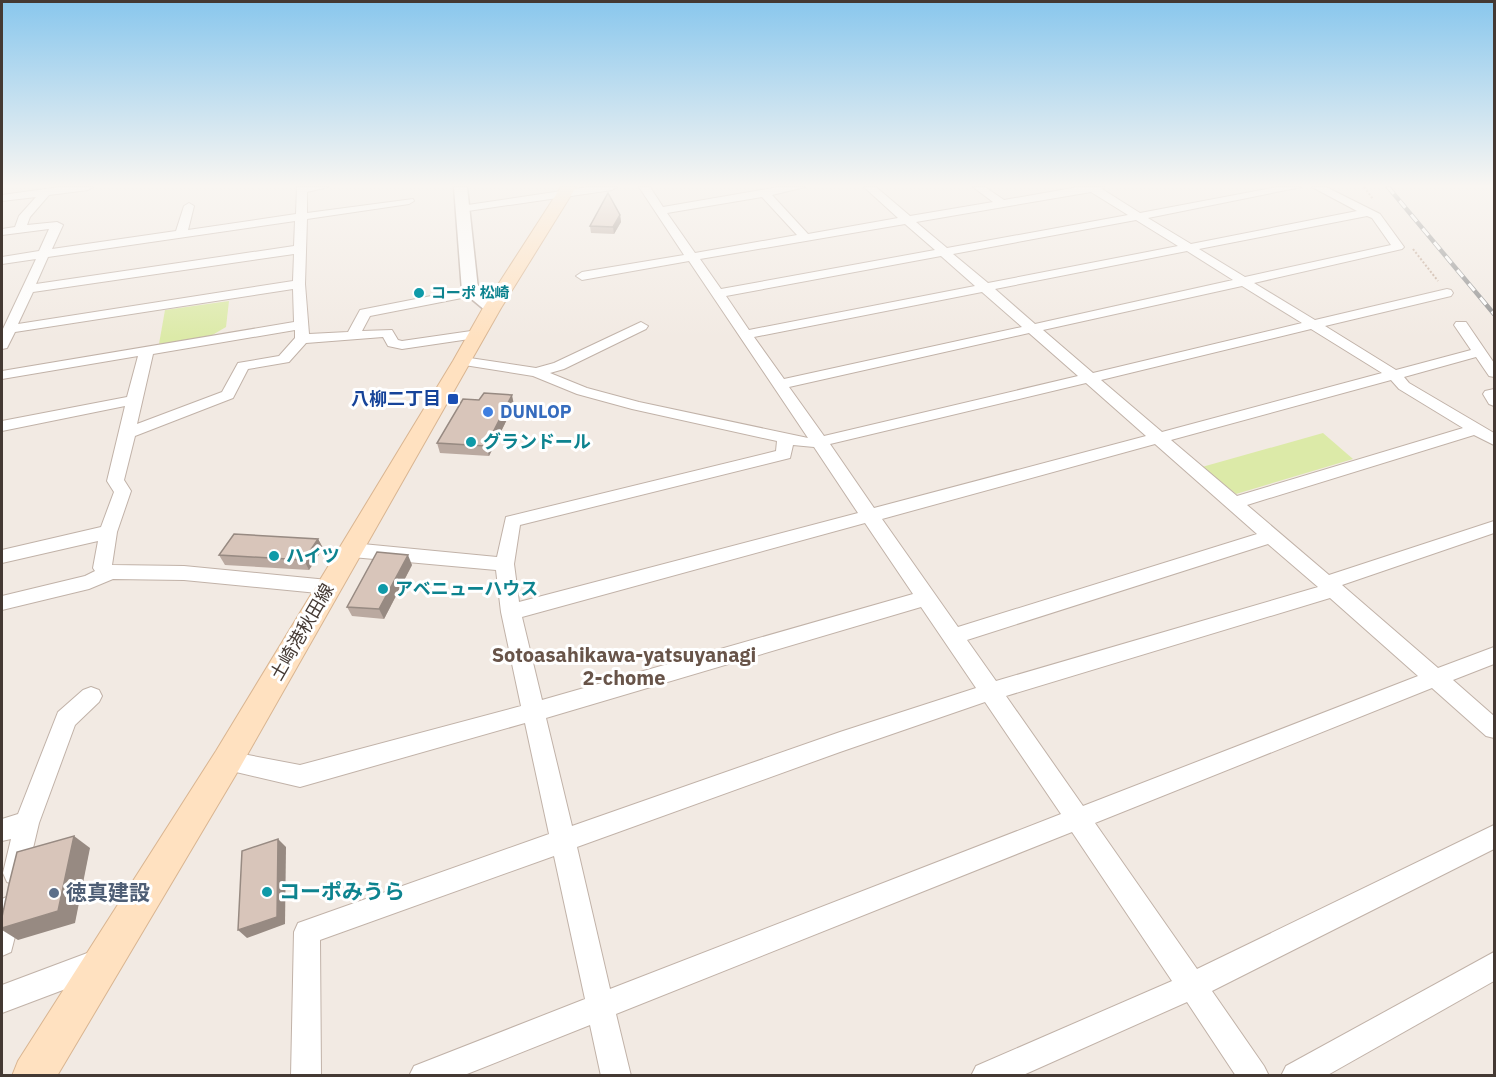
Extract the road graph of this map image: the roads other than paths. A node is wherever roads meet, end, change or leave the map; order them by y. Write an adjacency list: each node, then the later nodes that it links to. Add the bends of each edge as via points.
1 (52, 237): 17 (street)
2 (158, 237): 17 (street)
3 (301, 237): 15 (street)
4 (468, 237): 27 (street)
5 (530, 237): 27 (main road, 土崎港秋田線)
6 (678, 237): 18 (street)
7 (810, 237): 13 (street)
8 (926, 237): 16 (street)
9 (1019, 237): 16 (street)
10 (1171, 237): 14 (street)
11 (1236, 237): 14 (street)
12 (1391, 237): 21 (street, via 1398,247)
13 (806, 238): 18 (street)
14 (1188, 248): 21 (street); 23 (street)
15 (301, 249): 22 (street); 24 (street)
16 (942, 251): 23 (street); 26 (street)
17 (45, 253): 19 (street); 24 (street)
18 (692, 258): 20 (street); 26 (street)
19 (2, 260)
20 (582, 276)
21 (1245, 282): 30 (street); 31 (street)
22 (299, 284): 32 (street); 33 (street)
23 (984, 288): 31 (street); 36 (street)
24 (28, 289): 32 (street)
25 (1447, 293): 30 (street)
26 (717, 294): 36 (street)
27 (482, 300): 34 (street, via 365,313); 35 (main road, 土崎港秋田線)
28 (1461, 325): 39 (street)
29 (640, 326): 41 (street, via 559,366)
30 (1315, 326): 43 (street); 45 (street)
31 (1032, 328): 45 (street); 46 (street)
32 (9, 329): 37 (street)
33 (301, 332): 34 (street); 38 (street); 52 (street, via 284,359 243,366 228,396)
34 (353, 334): 35 (street, via 387,333 393,343 402,345)
35 (478, 334): 40 (main road, 土崎港秋田線)
36 (745, 335): 46 (street)
37 (2, 345)
38 (147, 350): 44 (street); 48 (street)
39 (1479, 352): 42 (street); 43 (street)
40 (463, 361): 41 (street); 62 (main road, 土崎港秋田線)
41 (536, 372): 53 (street, via 582,391 637,406)
42 (1494, 373)
43 (1393, 374): 51 (street, via 1404,386); 54 (street)
44 (2, 375)
45 (1090, 379): 54 (street); 56 (street)
46 (779, 385): 56 (street)
47 (1494, 393): 49 (street, via 1490,394)
48 (134, 400): 50 (street); 52 (street)
49 (1494, 401)
50 (2, 426)
51 (1476, 429): 55 (street); 57 (street)
52 (128, 433): 60 (street, via 115,481 123,491)
53 (784, 438): 56 (street); 64 (street, via 784,454 512,521)
54 (1158, 438): 57 (street); 58 (street)
55 (1494, 440)
56 (819, 442): 58 (street)
57 (1233, 503): 61 (street)
58 (869, 515): 68 (street); 70 (street)
59 (1494, 527): 66 (street)
60 (108, 532): 63 (street); 65 (street, via 102,568)
61 (1271, 536): 66 (street); 71 (street)
62 (352, 550): 64 (street); 67 (main road, 土崎港秋田線)
63 (2, 556)
64 (505, 564): 70 (street)
65 (111, 572): 67 (street, via 184,573); 69 (street, via 89,582)
66 (1330, 586): 73 (street); 74 (street)
67 (328, 587): 78 (main road, 土崎港秋田線)
68 (926, 598): 71 (street); 76 (street)
69 (2, 603)
70 (511, 612): 76 (street)
71 (952, 637): 74 (street)
72 (1494, 655): 73 (street)
73 (1436, 678): 77 (street); 79 (street)
74 (990, 692): 79 (street); 83 (street)
75 (91, 696): 80 (street, via 66,719)
76 (533, 712): 78 (street, via 300,776); 83 (street)
77 (1494, 729)
78 (227, 761): 85 (main road, 土崎港秋田線)
79 (1077, 819): 87 (street); 89 (street)
80 (27, 822): 81 (street); 84 (street)
81 (2, 830)
82 (1494, 837): 87 (street)
83 (563, 842): 89 (street); 91 (street, via 307,932)
84 (2, 943)
85 (104, 960): 88 (street); 90 (main road, 土崎港秋田線)
86 (1494, 966): 96 (street)
87 (1192, 986): 94 (street); 95 (street)
88 (2, 999)
89 (601, 1006): 92 (street); 93 (street)
90 (33, 1076)
91 (306, 1076)
92 (424, 1076)
93 (616, 1076)
94 (986, 1076)
95 (1254, 1076)
96 (1296, 1076)

